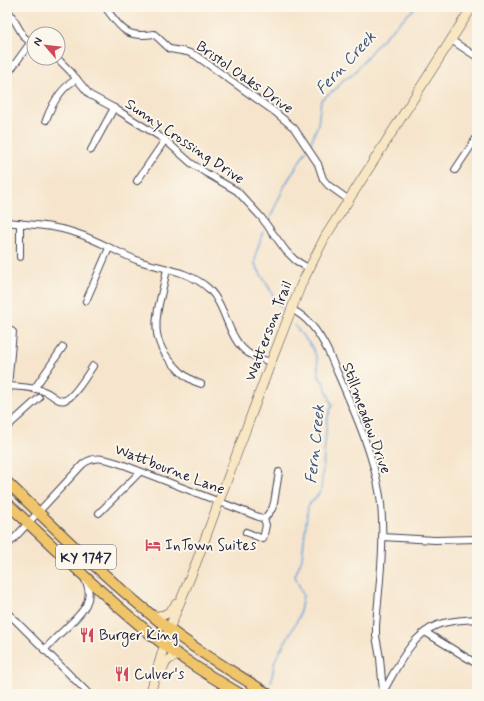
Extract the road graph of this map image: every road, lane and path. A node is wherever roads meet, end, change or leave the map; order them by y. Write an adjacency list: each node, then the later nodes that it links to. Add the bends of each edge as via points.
1 (104, 7): 18 (street, Bristol Oaks Drive, via 124,31 138,36 154,34 170,49 195,55 284,118 294,128 318,164 328,185)
2 (472, 7): 5 (main road, Watterson Trail)
3 (7, 8): 4 (street)
4 (26, 37)
5 (451, 40): 7 (street); 18 (main road, Watterson Trail)
6 (26, 51): 9 (street)
7 (477, 57)
8 (65, 66): 10 (street, Sunny Crossing Drive)
9 (7, 75)
10 (77, 79): 11 (street, Sunny Crossing Drive, via 90,95); 12 (street, via 62,91)
11 (114, 108): 14 (street, Sunny Crossing Drive); 15 (street)
12 (46, 120)
13 (477, 137): 16 (street)
14 (165, 140): 17 (street); 23 (street, Sunny Crossing Drive, via 191,163 237,191 295,260)
15 (91, 150)
16 (455, 170)
17 (137, 181)
18 (350, 200): 23 (main road, Watterson Trail)
19 (7, 222): 20 (street)
20 (20, 223): 21 (street, via 75,232); 22 (street)
21 (109, 248): 24 (street); 25 (street)
22 (20, 257)
23 (308, 268): 26 (main road, Watterson Trail)
24 (167, 270): 29 (street, via 195,279 209,290 222,307 234,336 242,347 253,356); 31 (street, via 157,315 157,338 171,363 185,376)
25 (86, 301)
26 (292, 310): 29 (main road, Watterson Trail); 47 (street, Stillmeadow Drive, via 301,315 324,341 360,428 377,480)
27 (7, 328): 32 (street, via 13,332)
28 (63, 346): 33 (street)
29 (270, 362): 40 (main road, Watterson Trail)
30 (93, 366): 33 (street, via 71,396 65,400)
31 (201, 384)
32 (9, 386): 33 (street); 34 (street)
33 (34, 389)
34 (7, 397)
35 (40, 398): 36 (street)
36 (7, 427)
37 (140, 472): 40 (street, Wattbourne Lane); 42 (street, Wattbourne Lane, via 105,459 94,458 83,464); 43 (street)
38 (279, 472): 44 (street, via 274,504)
39 (7, 482): 42 (main road, KY 1747)
40 (219, 502): 44 (street, Wattbourne Lane); 51 (main road, Watterson Trail)
41 (7, 503): 45 (main road, KY 1747)
42 (39, 512): 45 (street, Wattbourne Lane); 53 (main road, KY 1747, via 111,581)
43 (99, 513)
44 (264, 519): 46 (street, via 266,526 263,539)
45 (29, 523): 49 (street, Wattbourne Lane); 50 (main road, KY 1747)
46 (246, 532)
47 (382, 537): 48 (street); 62 (street, Stillmeadow Drive, via 376,631)
48 (477, 539)
49 (7, 546)
50 (82, 574): 57 (main road, KY 1747); 58 (street, via 88,586 89,596 86,605 81,614)
51 (182, 595): 53 (main road, via 170,613); 55 (main road, Watterson Trail)
52 (7, 612): 58 (street)
53 (154, 616): 55 (main road, KY 1747)
54 (477, 619): 56 (street, via 441,624)
55 (169, 629): 57 (main road, Watterson Trail); 66 (main road, KY 1747)
56 (425, 632): 60 (street); 62 (street, via 409,648)
57 (164, 645): 59 (main road, KY 1747); 61 (main road, Watterson Trail)
58 (44, 650): 63 (street)
59 (180, 655): 61 (main road, via 167,660 159,678); 65 (main road, KY 1747)
60 (477, 664)
61 (153, 683): 64 (main road, Watterson Trail)
62 (382, 693)
63 (89, 694)
64 (150, 694)
65 (240, 694)
66 (268, 694)

